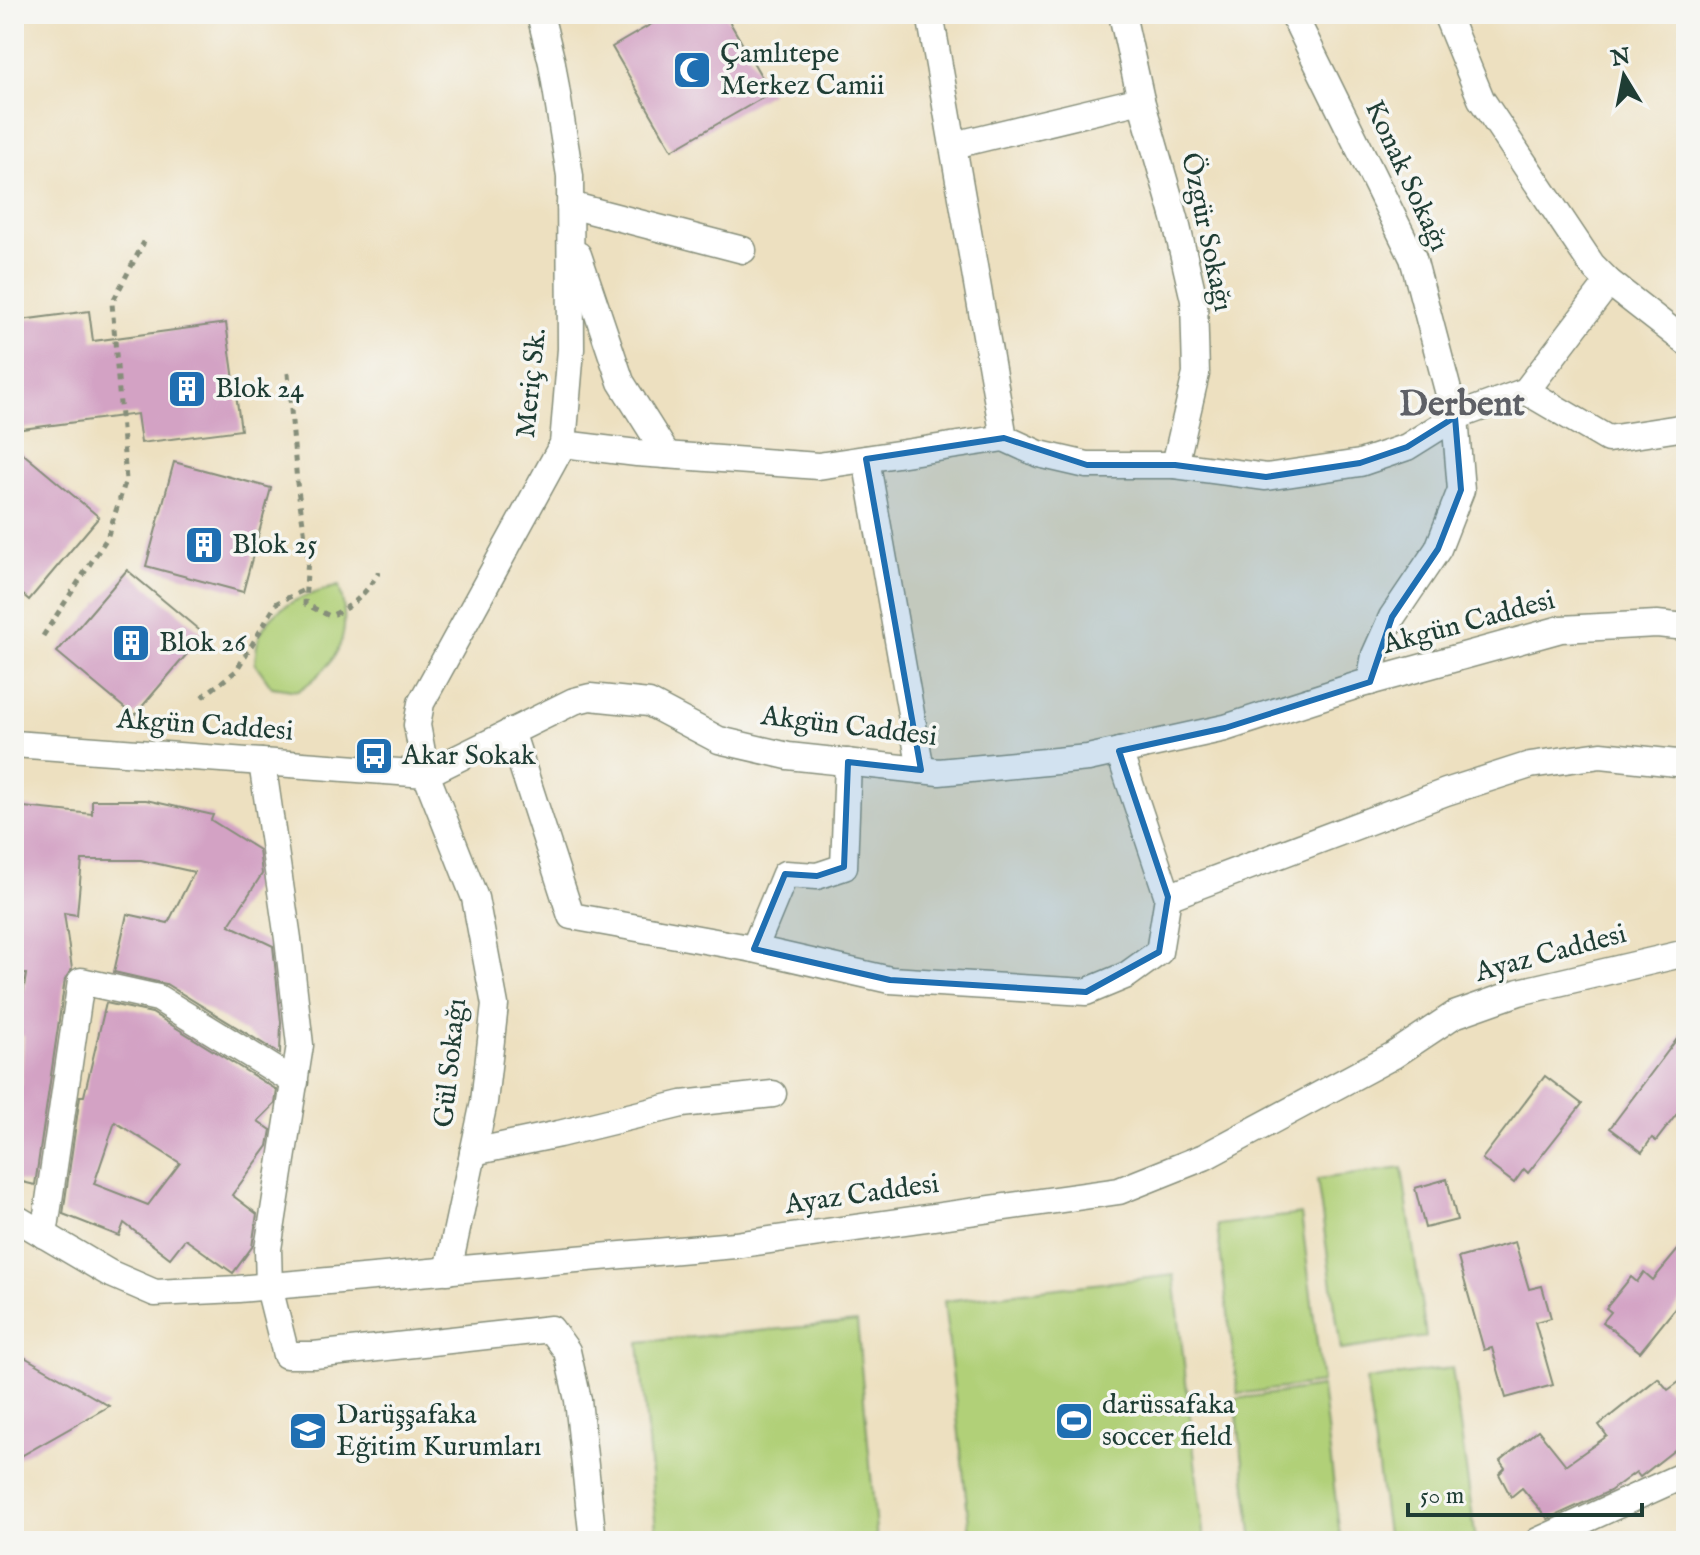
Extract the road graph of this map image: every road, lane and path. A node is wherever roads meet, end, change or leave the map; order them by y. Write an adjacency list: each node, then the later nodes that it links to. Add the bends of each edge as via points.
1 (540, 14): 8 (street, Meriç Sk., via 570,176)
2 (930, 14): 7 (street)
3 (1122, 14): 6 (street, Özgür Sokağı)
4 (1293, 14): 16 (street, Konak Sokağı, via 1413,258)
5 (1446, 14): 12 (street, via 1481,99 1592,265)
6 (1141, 100): 7 (street); 22 (street, Özgür Sokağı, via 1194,300 1196,374)
7 (954, 145): 18 (street)
8 (570, 205): 9 (street, Meriç Sk.); 11 (street)
9 (570, 233): 19 (street, Meriç Sk., via 571,349); 20 (street, via 621,382)
10 (144, 242): 26 (path, via 112,303 126,480 107,538)
11 (743, 250)
12 (1609, 282): 13 (street); 15 (street)
13 (1686, 342)
14 (288, 373): 24 (path, via 308,557)
15 (1526, 391): 16 (street); 17 (street, via 1608,439)
16 (1455, 417): 22 (street, via 1407,447 1360,463 1266,477); 27 (street, Konak Sokağı, via 1461,490 1438,549 1392,617)
17 (1686, 427)
18 (1004, 438): 21 (street); 22 (street, via 1039,454 1087,465)
19 (563, 444): 20 (street); 36 (street, Meriç Sk., via 421,703 417,725)
20 (667, 455): 21 (street, via 818,466)
21 (866, 459): 35 (street)
22 (1175, 465)
23 (379, 572): 24 (path, via 363,597 330,616 305,604)
24 (306, 589): 28 (path, via 277,603 236,671)
25 (1686, 627): 27 (street, Akgün Caddesi, via 1561,629)
26 (43, 636)
27 (1370, 682): 31 (street, Akgün Caddesi, via 1225,728)
28 (202, 697)
29 (511, 731): 33 (street, Akgün Caddesi, via 590,697 649,703 719,740 788,756); 36 (street, Akgün Caddesi); 38 (street, via 571,916)
30 (14, 744): 32 (street, Akgün Caddesi)
31 (1119, 751): 35 (street, Akgün Caddesi, via 1088,758); 37 (street)
32 (262, 762): 36 (street, Akgün Caddesi); 40 (street, via 300,1045)
33 (848, 762): 35 (street, Akgün Caddesi); 38 (street, via 844,867 817,876 785,874)
34 (1686, 764): 37 (street, via 1601,755 1530,765)
35 (921, 770)
36 (426, 774): 42 (street, Gül Sokağı, via 475,898 495,1005)
37 (1168, 897): 38 (street, via 1159,952 1127,975 1086,992 890,980)
38 (754, 949)
39 (1686, 953): 45 (street, Ayaz Caddesi, via 1519,992 1454,1015 1394,1055 1204,1157 1119,1191 735,1245)
40 (295, 1082): 44 (street, via 158,998 81,981); 46 (street, via 268,1249)
41 (773, 1094): 42 (street, via 682,1104)
42 (473, 1152): 45 (street, Gül Sokağı)
43 (14, 1217): 44 (street, Ayaz Caddesi)
44 (44, 1235): 46 (street, Ayaz Caddesi, via 155,1293)
45 (448, 1271): 46 (street, Ayaz Caddesi)
46 (269, 1287): 48 (street, via 286,1355 551,1329 567,1351 578,1400)
47 (1686, 1474): 49 (street)
48 (593, 1541)
49 (1538, 1541)

